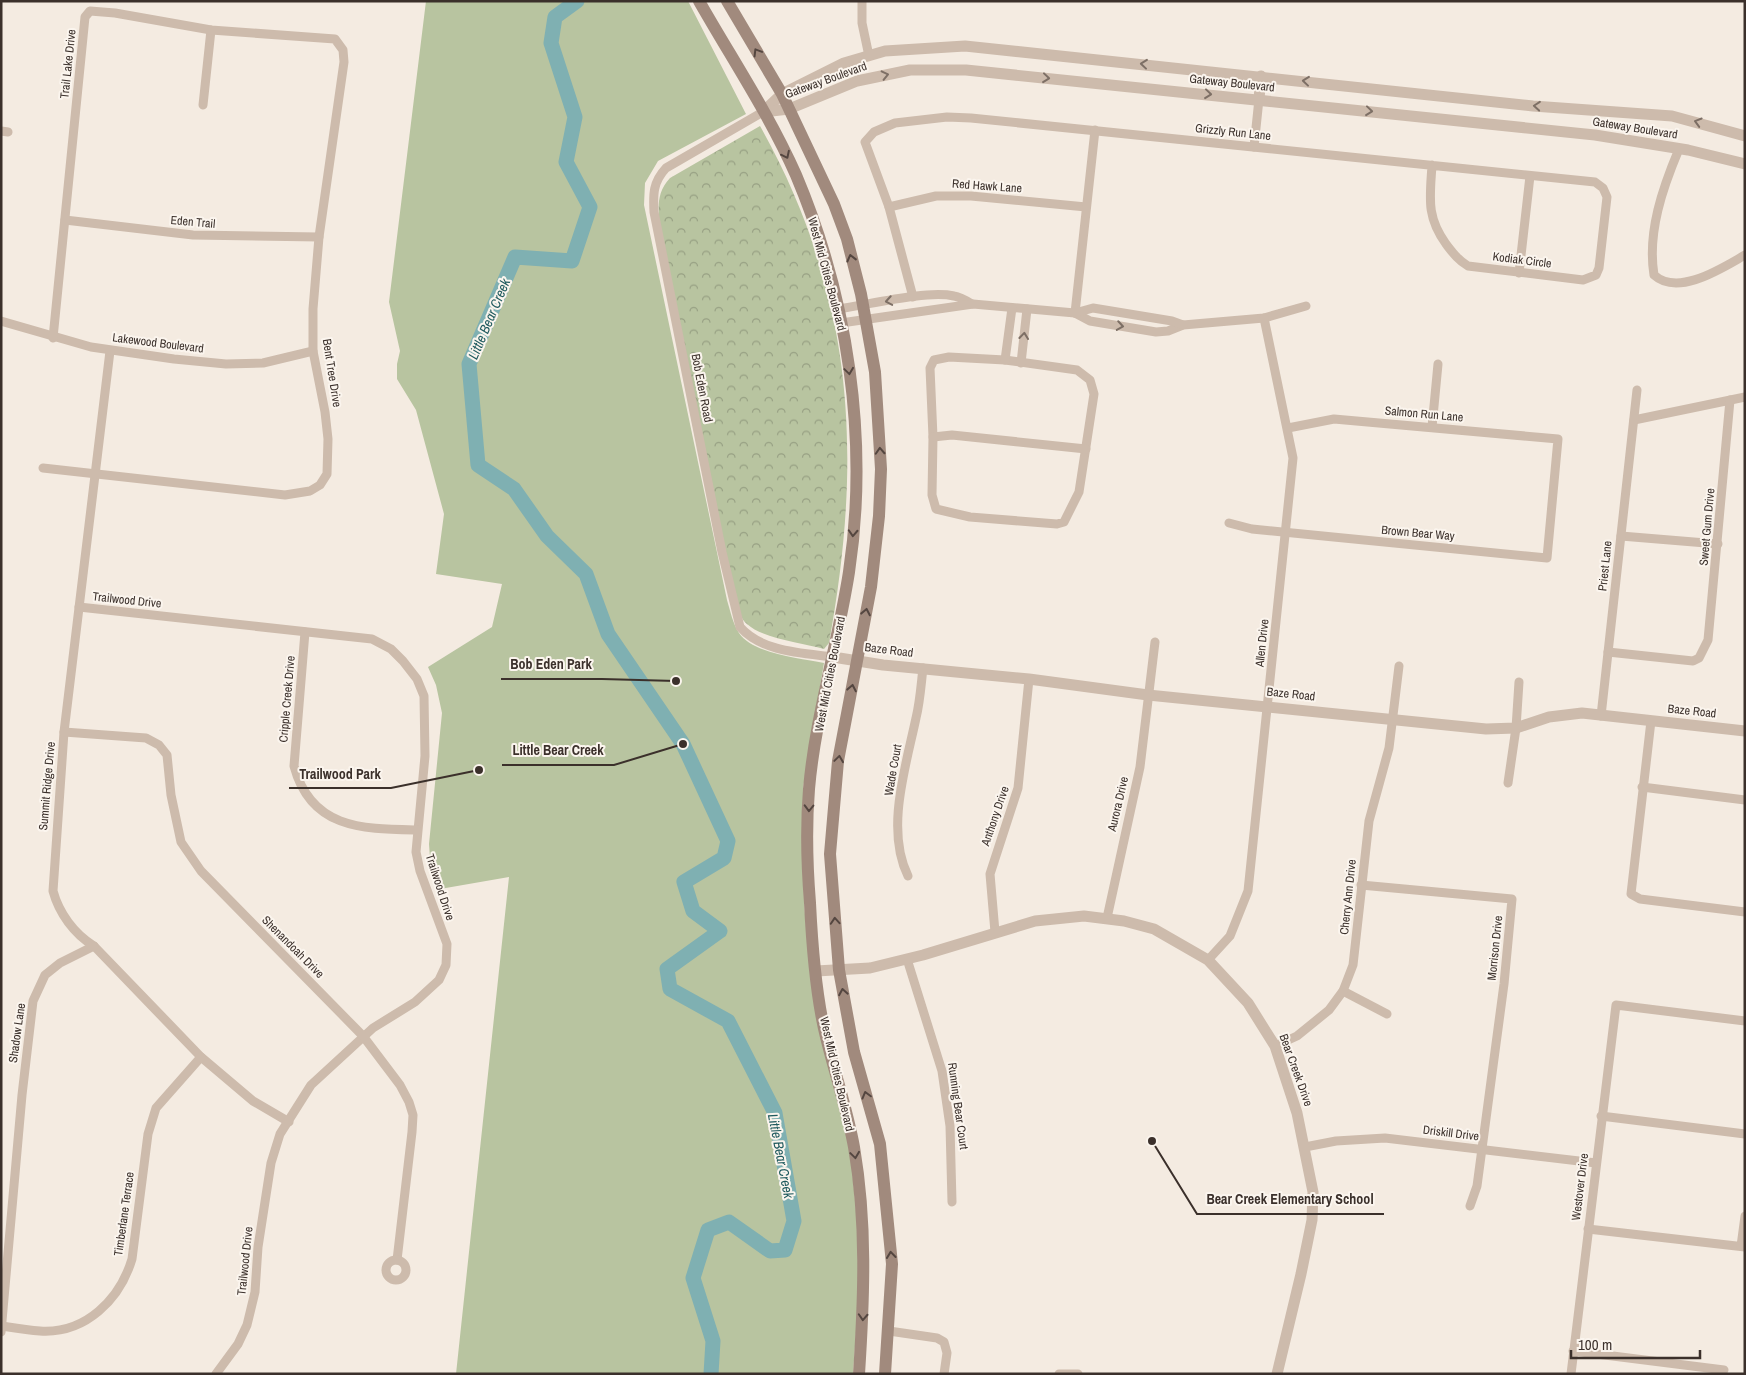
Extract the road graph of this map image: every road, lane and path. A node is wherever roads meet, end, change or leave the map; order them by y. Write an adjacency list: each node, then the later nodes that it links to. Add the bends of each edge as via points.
1 (699, 1): 12 (main road, West Mid Cities Boulevard)
2 (727, 1): 8 (main road, West Mid Cities Boulevard, one-way to 2)
3 (862, 1): 6 (street, via 862,22)
4 (211, 30): 5 (street, Trail Lake Drive); 10 (street); 23 (street, Trail Lake Drive, via 92,10 85,17)
5 (335, 39): 24 (street, Bent Tree Drive, via 343,50 344,62)
6 (869, 56): 7 (street, Gateway Boulevard, one-way to 6, via 965,46 920,47); 8 (street, Gateway Boulevard, via 844,63)
7 (1261, 76): 9 (street); 14 (street, Gateway Boulevard, one-way to 7, via 1672,116 1533,106)
8 (782, 94): 11 (main road, West Mid Cities Boulevard); 12 (street, Gateway Boulevard)
9 (1258, 99): 11 (street, Gateway Boulevard, one-way to 9, via 857,81 910,70 966,70); 15 (street); 16 (street, Gateway Boulevard, one-way to 16, via 1595,135)
10 (203, 105)
11 (790, 109): 12 (street, Gateway Boulevard); 29 (main road, West Mid Cities Boulevard, one-way to 11, via 847,239 834,204)
12 (764, 112): 32 (main road, West Mid Cities Boulevard, one-way to 32, via 795,173 814,222); 65 (street, Bob Eden Road, via 666,168 654,187 654,212 740,627 748,636 767,645)
13 (1095, 130): 15 (street, Grizzly Run Lane); 21 (street, Grizzly Run Lane, via 947,117 895,123 874,132 865,142); 22 (street)
14 (1745, 136)
15 (1254, 147): 18 (street, Grizzly Run Lane)
16 (1679, 148): 17 (street, Gateway Boulevard); 25 (street, via 1667,176 1657,214 1654,275 1664,282 1686,282 1707,276)
17 (1745, 164)
18 (1432, 166): 19 (street, Grizzly Run Lane); 26 (street, Kodiak Circle, via 1431,219 1458,259 1468,266)
19 (1530, 176): 20 (street, Grizzly Run Lane, via 1595,182); 26 (street)
20 (1603, 188): 26 (street, Kodiak Circle, via 1607,197 1596,274 1583,280)
21 (888, 207): 22 (street, Red Hawk Lane, via 936,196 954,196); 27 (street)
22 (1086, 207): 34 (street)
23 (65, 220): 24 (street, Eden Trail, via 193,235); 40 (street, Trail Lake Drive)
24 (319, 237): 42 (street, Bent Tree Drive)
25 (1745, 255)
26 (1519, 273)
27 (913, 297): 28 (street, via 955,296); 29 (street, one-way to 29)
28 (973, 304): 31 (street); 35 (street)
29 (863, 305): 32 (street); 35 (main road, West Mid Cities Boulevard)
30 (1306, 306): 36 (street)
31 (1012, 308): 33 (street); 43 (street)
32 (838, 309): 38 (main road, West Mid Cities Boulevard)
33 (1027, 309): 34 (street); 44 (street, one-way to 33)
34 (1074, 313): 39 (street, via 1093,308); 39 (street, one-way to 39, via 1090,321 1156,332)
35 (866, 318): 38 (street); 66 (main road, West Mid Cities Boulevard, one-way to 35, via 871,587 881,469 875,372)
36 (1264, 318): 39 (street); 51 (street, Allen Drive)
37 (1, 321): 40 (street, Lakewood Boulevard)
38 (841, 323): 65 (main road, West Mid Cities Boulevard, one-way to 65, via 855,427 856,486 849,573)
39 (1183, 325)
40 (53, 338): 41 (street, Lakewood Boulevard)
41 (110, 350): 42 (street, Lakewood Boulevard, via 226,364 263,363); 55 (street, Summit Ridge Drive)
42 (313, 351): 55 (street, Bent Tree Drive, via 328,439 327,474 320,485 310,491 285,494)
43 (1005, 360): 44 (street); 52 (street, via 950,357 934,360 930,368)
44 (1021, 363): 53 (street, via 1077,370 1090,380 1094,394)
45 (1438, 364): 50 (street)
46 (1637, 390): 49 (street, Priest Lane)
47 (1745, 397): 48 (street)
48 (1730, 400): 49 (street); 59 (street, Sweet Gum Drive)
49 (1634, 420): 58 (street, Priest Lane)
50 (1432, 427): 51 (street, Salmon Run Lane, via 1334,419); 60 (street, Salmon Run Lane, via 1558,439)
51 (1288, 428): 57 (street, Allen Drive, via 1293,458)
52 (933, 437): 53 (street, via 952,435); 53 (street, via 932,495 936,509 970,517 1057,524 1064,522 1079,492)
53 (1086, 449)
54 (43, 468): 55 (street, Bent Tree Drive)
55 (95, 474): 61 (street, Summit Ridge Drive)
56 (1230, 523): 57 (street, Brown Bear Way)
57 (1286, 532): 60 (street, Brown Bear Way); 72 (street, Allen Drive)
58 (1621, 536): 59 (street); 64 (street, Priest Lane)
59 (1718, 544): 64 (street, Sweet Gum Drive, via 1708,640 1701,654 1693,661)
60 (1547, 558)
61 (79, 607): 62 (street, Trailwood Drive); 78 (street, Summit Ridge Drive)
62 (305, 632): 82 (street, Trailwood Drive, via 372,639 391,649 417,679 424,696 426,725); 82 (street, Cripple Creek Drive, via 294,766 299,783 307,796 332,818 371,829)
63 (1155, 642): 71 (street, Aurora Drive)
64 (1608, 652): 73 (street, Priest Lane)
65 (833, 657): 66 (street, Baze Road); 92 (main road, West Mid Cities Boulevard, one-way to 92, via 809,788 810,903)
66 (857, 660): 68 (street, Baze Road); 91 (main road, West Mid Cities Boulevard, one-way to 66, via 830,854 838,761)
67 (1399, 666): 74 (street, Cherry Ann Drive)
68 (923, 668): 69 (street, Baze Road); 83 (street, Wade Court, via 917,716 900,796 899,847)
69 (1029, 679): 71 (street, Baze Road); 87 (street, Anthony Drive, via 1018,788 990,874)
70 (1519, 682): 76 (street)
71 (1148, 695): 72 (street, Baze Road); 86 (street, Aurora Drive, via 1140,767)
72 (1268, 706): 74 (street, Baze Road); 90 (street, Allen Drive, via 1248,891 1230,936)
73 (1601, 716): 75 (street, Baze Road); 76 (street, Baze Road, via 1565,714)
74 (1393, 718): 76 (street, Baze Road, via 1486,729); 84 (street, Cherry Ann Drive, via 1389,748 1370,821)
75 (1651, 721): 77 (street, Baze Road); 80 (street)
76 (1516, 728): 79 (street)
77 (1745, 731)
78 (64, 732): 88 (street, Summit Ridge Drive, via 54,891 56,904 66,918 82,939); 96 (street, Shenandoah Drive, via 146,738 159,745 167,755 181,842 201,871)
79 (1508, 783)
80 (1642, 787): 81 (street); 85 (street, via 1631,894 1640,899)
81 (1745, 800)
82 (417, 830): 96 (street, Trailwood Drive, via 416,852 420,871 447,944 446,965 439,980 415,1002)
83 (908, 876)
84 (1362, 885): 93 (street, Cherry Ann Drive, via 1353,964); 103 (street, Morrison Drive, via 1512,900)
85 (1745, 912)
86 (1107, 918): 87 (street, Bear Creek Drive, via 1054,918); 90 (street, Bear Creek Drive, via 1154,930)
87 (995, 932): 89 (street, Bear Creek Drive)
88 (94, 946): 98 (street, Summit Ridge Drive); 111 (street, Shadow Lane, via 60,963 45,976 33,1001)
89 (907, 959): 91 (street, Bear Creek Drive, via 870,968); 105 (street, Running Bear Court, via 942,1071 950,1126)
90 (1208, 960): 97 (street, Bear Creek Drive, via 1248,1003)
91 (839, 970): 92 (street, Bear Creek Drive); 112 (main road, West Mid Cities Boulevard, one-way to 91, via 892,1264 880,1144 854,1052)
92 (816, 971): 116 (main road, West Mid Cities Boulevard, one-way to 116, via 825,1034 842,1089 861,1199 865,1262)
93 (1343, 991): 94 (street); 97 (street, Cherry Ann Drive, via 1311,1026)
94 (1387, 1014)
95 (1745, 1021): 99 (street, Westover Drive, via 1616,1005)
96 (363, 1036): 100 (street, Trailwood Drive, via 311,1085); 110 (street, Shenandoah Drive, via 400,1085 413,1115)
97 (1275, 1046): 102 (street, Bear Creek Drive)
98 (201, 1057): 100 (street, Summit Ridge Drive, via 253,1101); 111 (street, Timberlane Terrace, via 156,1108 148,1134 132,1258 128,1272 109,1303 80,1324 67,1329)
99 (1601, 1116): 101 (street); 104 (street, Westover Drive)
100 (289, 1122): 115 (street, Trailwood Drive, via 280,1134 271,1163 258,1247 255,1292 246,1325 238,1344)
101 (1745, 1134)
102 (1305, 1147): 103 (street, Driskill Drive, via 1385,1138); 121 (street, Bear Creek Drive, via 1313,1192 1312,1220)
103 (1482, 1150): 104 (street, Driskill Drive); 106 (street, via 1477,1186)
104 (1596, 1163): 108 (street, Westover Drive)
105 (952, 1202)
106 (1470, 1206)
107 (1745, 1216): 109 (street)
108 (1588, 1229): 109 (street); 113 (street, Westover Drive)
109 (1743, 1247)
110 (397, 1260)
111 (2, 1329)
112 (889, 1332): 117 (main road, West Mid Cities Boulevard); 118 (street, via 936,1338 944,1342 947,1353)
113 (1573, 1351): 114 (street); 122 (street, Westover Drive)
114 (1724, 1370)
115 (216, 1374)
116 (859, 1374)
117 (886, 1374)
118 (944, 1374)
119 (1058, 1374): 120 (street)
120 (1078, 1374)
121 (1277, 1374)
122 (1570, 1374)

